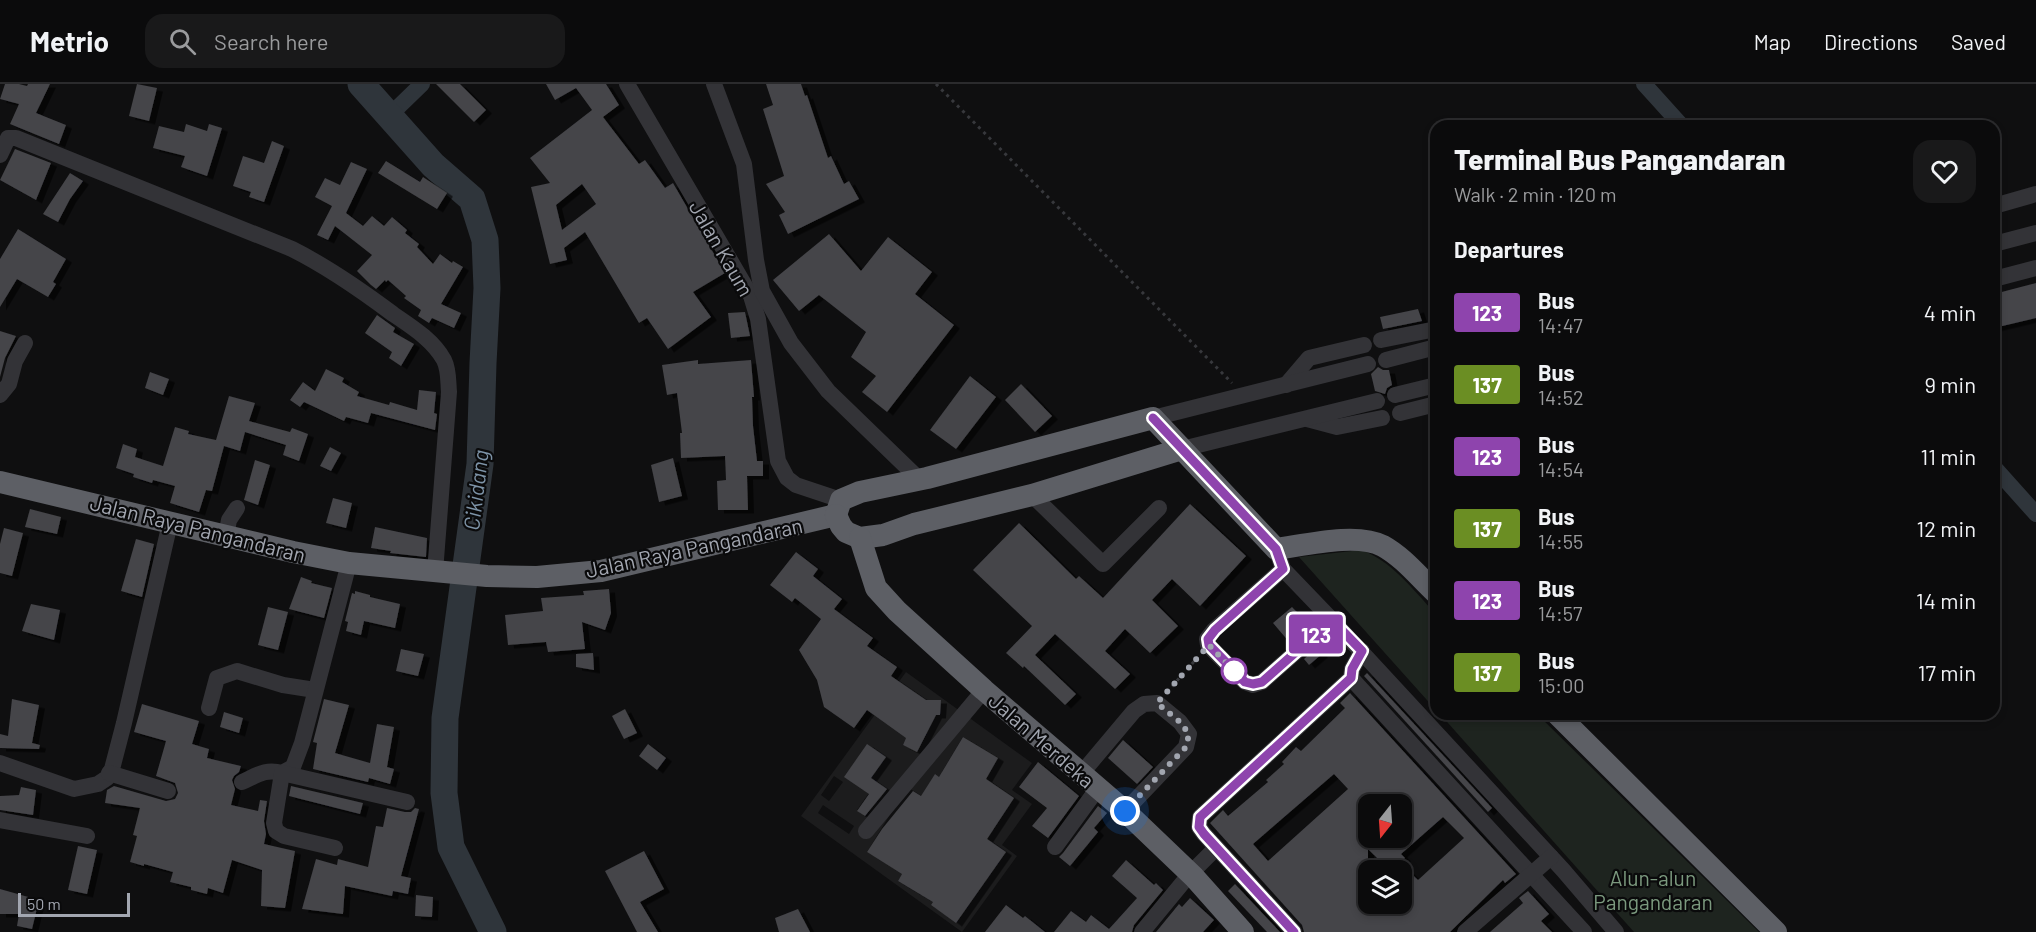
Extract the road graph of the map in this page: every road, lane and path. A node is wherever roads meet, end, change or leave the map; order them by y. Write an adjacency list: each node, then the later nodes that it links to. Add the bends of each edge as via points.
1 (714, 84): 30 (street, Jalan Kaum, via 744,164 762,291 791,343 828,391)
2 (936, 84): 21 (path)
3 (631, 85): 34 (street, Jalan Kaum, via 751,296 758,319 778,461 796,485)
4 (0, 155): 41 (street, via 8,138 16,138 292,249 358,288 436,348 447,366 449,392)
5 (2036, 194): 6 (street)
6 (2000, 204)
7 (2036, 233): 8 (street)
8 (2000, 242)
9 (2036, 268): 10 (street)
10 (2000, 277)
11 (1430, 330): 12 (street)
12 (1381, 340)
13 (25, 343): 20 (street, via 9,384)
14 (1364, 345): 18 (street, via 1309,358)
15 (1430, 349): 16 (street)
16 (1386, 360)
17 (1368, 364): 18 (street, Jalan Raya Pangandaran)
18 (1286, 385): 21 (street, Jalan Raya Pangandaran)
19 (1430, 386): 22 (street)
20 (0, 395)
21 (1244, 395): 26 (street, Jalan Raya Pangandaran)
22 (1395, 395)
23 (1377, 400): 27 (street)
24 (1430, 406): 25 (street)
25 (1400, 413)
26 (1153, 418): 29 (highway); 30 (highway, Jalan Raya Pangandaran)
27 (1304, 418): 28 (street, via 1337,427); 29 (street)
28 (1382, 418)
29 (1182, 449): 32 (highway); 39 (highway)
30 (920, 480): 34 (highway, Jalan Raya Pangandaran, via 860,492)
31 (0, 482): 36 (highway, Jalan Raya Pangandaran)
32 (1032, 495): 35 (street, via 1103,564); 38 (highway)
33 (237, 508): 37 (street, via 229,520)
34 (839, 508): 38 (highway, via 840,526); 41 (highway, Jalan Raya Pangandaran, via 601,570 537,578)
35 (1159, 508)
36 (170, 523): 37 (highway, Jalan Raya Pangandaran); 53 (street)
37 (226, 536): 40 (highway, Jalan Raya Pangandaran)
38 (860, 538): 48 (highway, Jalan Merdeka, via 876,588)
39 (1279, 559): 42 (highway, via 1326,542 1374,543 1395,554); 43 (street); 44 (street, via 1215,630 1208,639)
40 (349, 563): 41 (highway, Jalan Raya Pangandaran); 47 (street)
41 (441, 572)
42 (1430, 587)
43 (1332, 620): 44 (street, via 1262,682 1253,684 1245,682); 45 (street)
44 (1209, 645): 49 (path)
45 (1362, 651): 46 (street); 66 (street)
46 (1351, 678): 65 (street, via 1200,817 1199,827); 68 (street)
47 (315, 690): 50 (street, via 237,671 217,678); 54 (street, via 293,767)
48 (984, 690): 55 (highway, Jalan Merdeka); 61 (street)
49 (1157, 703): 55 (street, via 1144,704 1134,711); 59 (street, via 1189,734 1186,747)
50 (209, 708)
51 (1563, 720): 75 (highway)
52 (0, 763): 53 (street, via 74,789 98,784)
53 (109, 773): 57 (street)
54 (282, 773): 56 (street, via 272,770); 58 (street); 64 (street, via 276,831)
55 (1090, 781): 59 (highway, Jalan Merdeka); 63 (street)
56 (242, 782)
57 (168, 791)
58 (407, 802)
59 (1125, 811): 67 (highway, Jalan Merdeka)
60 (0, 820): 62 (street)
61 (866, 831)
62 (87, 836)
63 (1055, 847)
64 (335, 848)
65 (1216, 848): 67 (street); 71 (street)
66 (1551, 857): 68 (street); 74 (street)
67 (1190, 875): 69 (street); 70 (highway, Jalan Merdeka)
68 (1532, 875): 72 (street); 73 (street)
69 (1142, 932)
70 (1243, 932)
71 (1294, 932)
72 (1465, 932)
73 (1584, 932)
74 (1616, 932)
75 (1776, 932)

